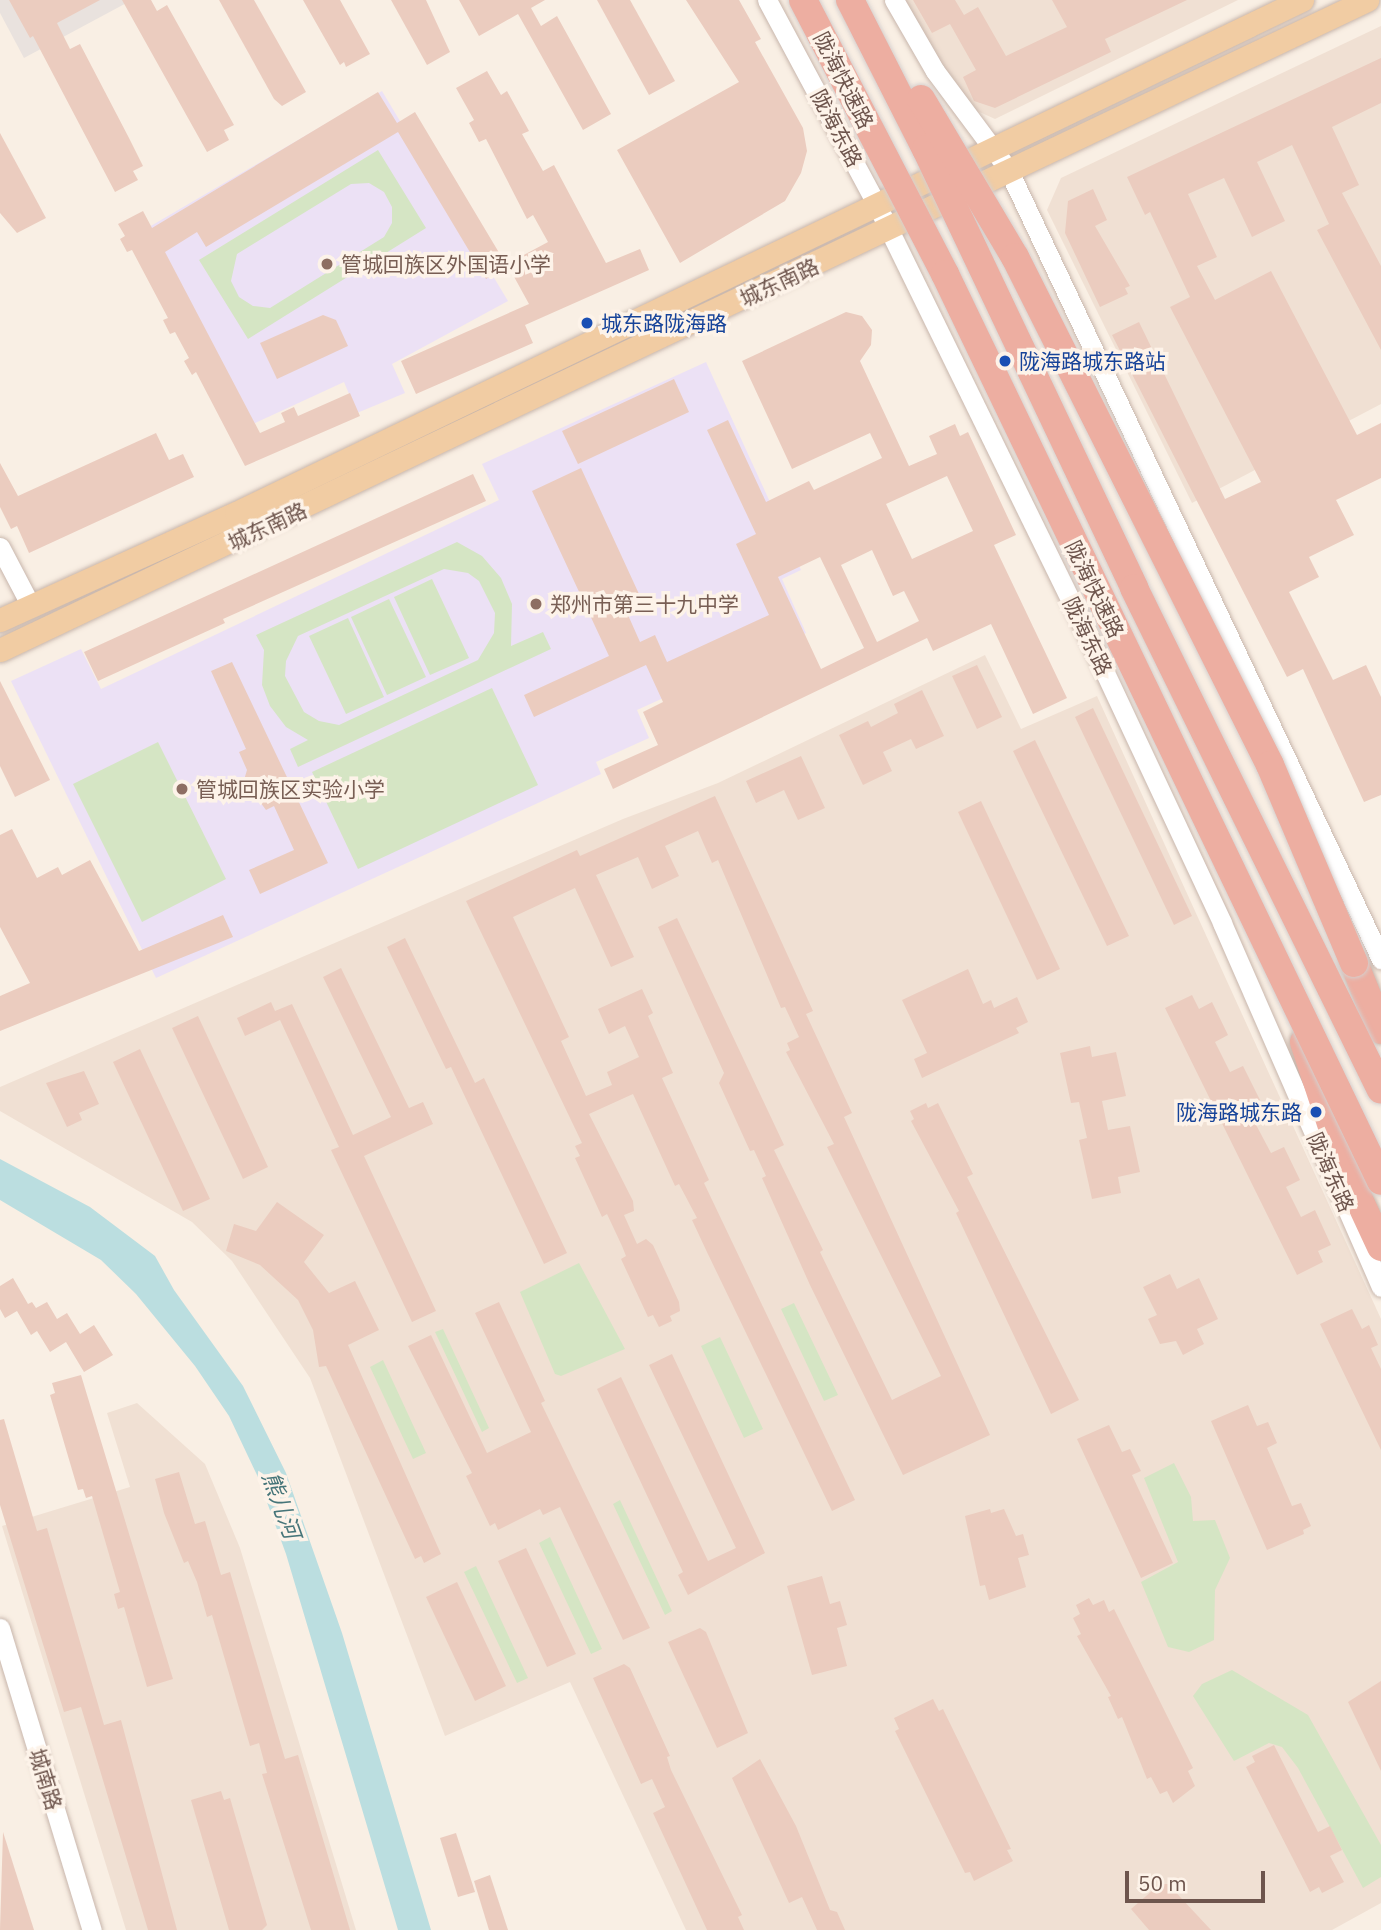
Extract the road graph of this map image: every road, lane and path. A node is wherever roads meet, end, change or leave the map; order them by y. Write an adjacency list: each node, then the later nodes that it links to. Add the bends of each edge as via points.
1 (767, 0): 10 (street, 陇海东路)
2 (803, 0): 17 (highway, 陇海快速路, bridge, via 945,274)
3 (850, 0): 19 (highway, 陇海快速路, bridge)
4 (865, 0): 16 (highway, bridge, via 1015,257)
5 (894, 0): 8 (street, via 935,71)
6 (1303, 0): 8 (main road, 城东南路)
7 (1367, 0): 9 (main road, 城东南路)
8 (991, 149): 9 (street); 10 (main road, 城东南路)
9 (1008, 169): 11 (main road, 城东南路); 16 (street)
10 (876, 203): 11 (street, 陇海东路); 13 (main road, 城东南路, via 236,513)
11 (888, 230): 15 (main road, 城东南路); 22 (street, 陇海东路, via 1121,705)
12 (0, 547): 13 (street)
13 (31, 606): 14 (main road, 城东南路)
14 (0, 620)
15 (0, 650)
16 (1367, 961): 18 (highway)
17 (1282, 972): 20 (highway, 陇海快速路, bridge); 21 (highway, bridge, via 1349,1178)
18 (1381, 1030)
19 (1381, 1090)
20 (1381, 1181)
21 (1381, 1247)
22 (1381, 1287)
23 (0, 1628): 24 (street, 城南路)
24 (92, 1930)

